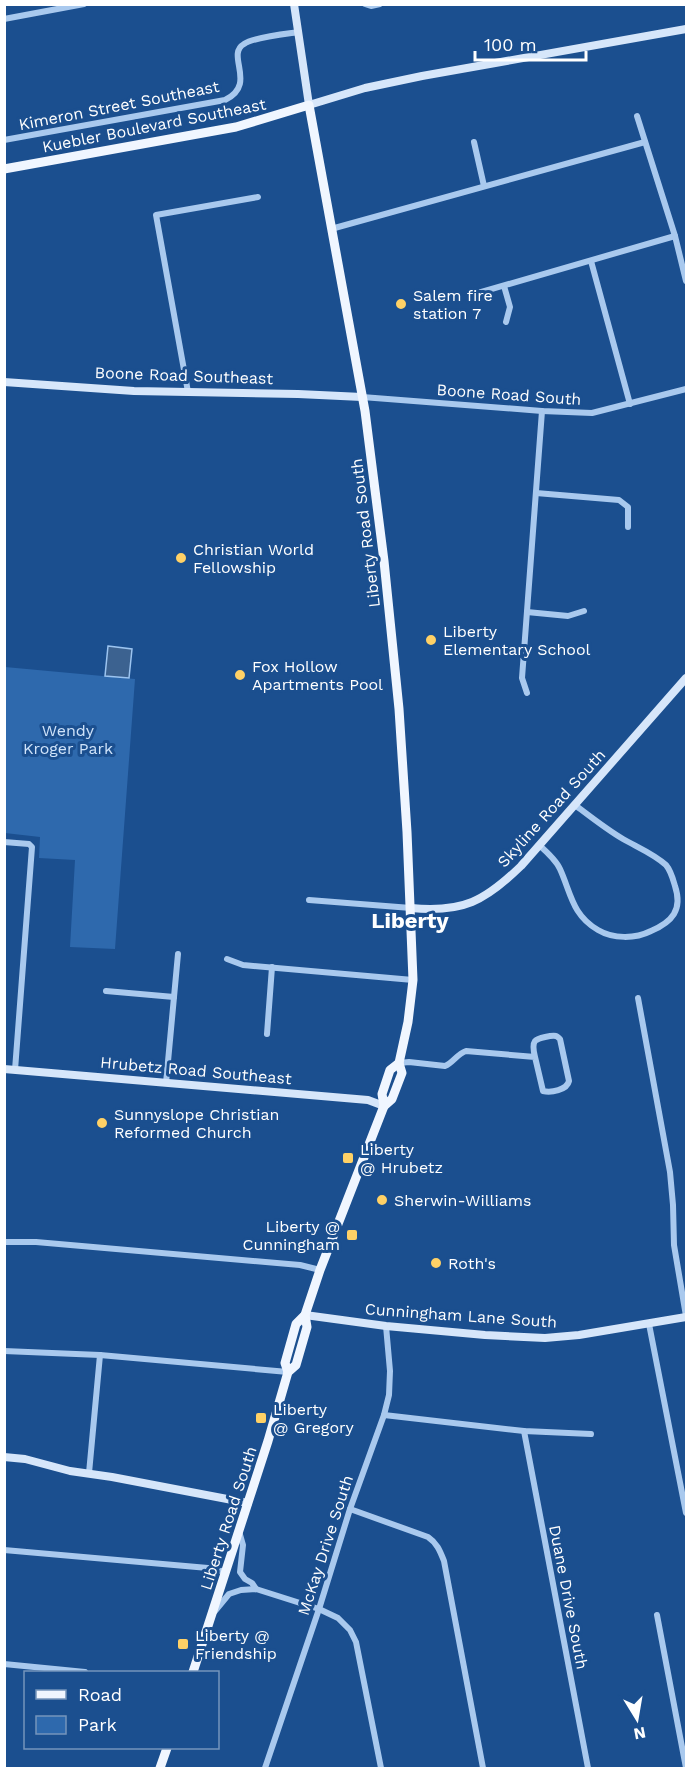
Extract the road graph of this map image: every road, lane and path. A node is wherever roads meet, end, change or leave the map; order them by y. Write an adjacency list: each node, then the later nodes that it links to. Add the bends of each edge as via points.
1 (84, 4): 5 (street)
2 (294, 4): 8 (street, Liberty Road South)
3 (380, 4): 4 (street)
4 (365, 5)
5 (55, 7): 6 (street)
6 (4, 19)
7 (687, 29): 9 (street, via 412,78)
8 (299, 32): 9 (street, Liberty Road South); 11 (street, Kimeron Street Southeast, via 242,44 237,52 241,84 225,100)
9 (309, 105): 14 (main road, Kuebler Boulevard Southeast, via 236,127); 17 (main road, Liberty Road South)
10 (638, 116): 13 (street)
11 (4, 140)
12 (474, 142): 15 (street)
13 (645, 142): 15 (street); 18 (street)
14 (4, 169)
15 (484, 186): 17 (street)
16 (258, 197): 26 (street, via 156,215)
17 (331, 229): 27 (main road, Liberty Road South)
18 (675, 236): 19 (street); 20 (street)
19 (591, 261): 21 (street); 28 (street)
20 (687, 281)
21 (504, 286): 22 (street); 23 (street, via 510,307)
22 (471, 295)
23 (506, 322)
24 (4, 381): 26 (street, Boone Road Southeast)
25 (687, 388): 28 (street, Boone Road South)
26 (188, 392): 27 (street, Boone Road Southeast)
27 (362, 397): 29 (street, Boone Road South); 40 (main road, Liberty Road South, via 395,666)
28 (630, 404): 29 (street, Boone Road South, via 592,414)
29 (542, 411): 30 (street)
30 (536, 493): 31 (street, via 619,500 628,507); 33 (street)
31 (628, 527)
32 (584, 610): 33 (street, via 568,616)
33 (527, 612): 35 (street, via 522,678)
34 (687, 678): 36 (street, Skyline Road South)
35 (527, 693)
36 (575, 805): 38 (street, Skyline Road South); 38 (street, via 667,867 678,896 677,908 666,924 642,935 624,937 598,930 571,901 560,868)
37 (4, 842): 52 (street, via 31,845)
38 (539, 845): 40 (street, Skyline Road South, via 501,886 478,900 454,908)
39 (309, 900): 40 (street)
40 (411, 908): 44 (main road, Liberty Road South)
41 (178, 954): 46 (street)
42 (227, 959): 43 (street, via 243,965)
43 (272, 967): 44 (street); 48 (street)
44 (413, 980): 50 (main road, Liberty Road South)
45 (106, 992): 46 (street)
46 (174, 997): 53 (street)
47 (638, 998): 58 (street, via 670,1172 674,1245)
48 (267, 1035)
49 (535, 1057): 49 (street, via 543,1091 566,1088 569,1081 558,1036 535,1042); 50 (street, via 466,1051 445,1066)
50 (399, 1063): 54 (main road, Liberty Road South, via 387,1078 382,1094)
51 (4, 1069): 52 (street, Hrubetz Road Southeast)
52 (15, 1070): 53 (street, Hrubetz Road Southeast)
53 (166, 1083): 54 (street, Hrubetz Road Southeast, via 368,1100)
54 (384, 1106): 56 (main road, Liberty Road South)
55 (4, 1242): 56 (street, via 300,1265)
56 (320, 1270): 57 (main road, Liberty Road South)
57 (304, 1316): 60 (street, Cunningham Lane South); 63 (main road, Liberty Road South, via 296,1323 285,1363)
58 (687, 1316): 59 (street, Cunningham Lane South)
59 (649, 1324): 60 (street, Cunningham Lane South, via 544,1338); 71 (street)
60 (386, 1326): 64 (street, McKay Drive South, via 390,1371)
61 (4, 1351): 62 (street)
62 (100, 1355): 63 (street); 68 (street)
63 (288, 1372): 69 (main road, Liberty Road South)
64 (384, 1415): 65 (street); 70 (street, McKay Drive South)
65 (524, 1431): 66 (street); 87 (street, Duane Drive South)
66 (591, 1434)
67 (4, 1457): 68 (street)
68 (89, 1473): 69 (street)
69 (249, 1503): 72 (main road, Liberty Road South)
70 (350, 1509): 76 (street, McKay Drive South); 86 (street, via 428,1537 439,1548)
71 (687, 1513)
72 (239, 1531): 74 (main road, Liberty Road South); 75 (street, via 243,1545 240,1572)
73 (4, 1550): 74 (street)
74 (226, 1572): 77 (main road, Liberty Road South)
75 (256, 1589): 76 (street); 77 (street, via 229,1594)
76 (319, 1609): 84 (street, McKay Drive South); 85 (street, via 338,1618 354,1636)
77 (214, 1611): 81 (main road, Liberty Road South)
78 (657, 1615): 88 (street)
79 (4, 1664): 80 (street)
80 (75, 1671)
81 (193, 1671)
82 (167, 1749): 83 (main road)
83 (160, 1768)
84 (265, 1768)
85 (381, 1768)
86 (483, 1768)
87 (588, 1768)
88 (686, 1768)

